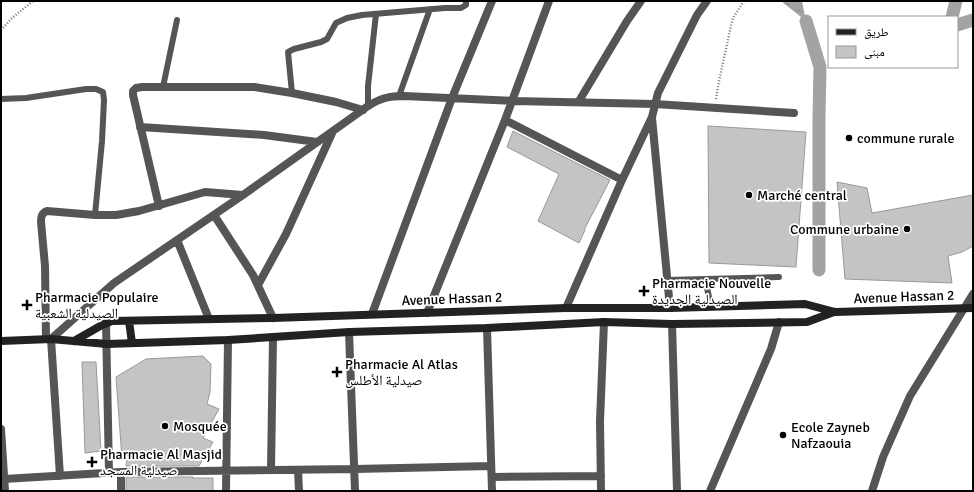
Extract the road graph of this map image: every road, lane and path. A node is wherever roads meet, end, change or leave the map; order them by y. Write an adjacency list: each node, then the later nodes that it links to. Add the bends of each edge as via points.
1 (33, 1): 11 (path)
2 (466, 1): 8 (lane, via 466,6 461,8)
3 (492, 1): 15 (street)
4 (549, 1): 17 (street)
5 (641, 1): 18 (street)
6 (707, 1): 19 (street, via 683,42)
7 (744, 1): 21 (path, via 733,18)
8 (430, 9): 9 (lane); 14 (lane)
9 (376, 14): 13 (lane, via 340,21 321,42 290,51 288,60); 20 (lane)
10 (178, 20): 12 (lane)
11 (1, 30)
12 (163, 87): 13 (street, via 254,87); 25 (street, via 142,86 133,91)
13 (292, 93): 20 (street)
14 (399, 96): 15 (street); 20 (street, via 380,99)
15 (452, 98): 17 (street); 46 (street)
16 (1, 99): 31 (lane, via 86,89 103,92 102,141)
17 (513, 101): 18 (street); 24 (street)
18 (579, 101): 19 (street)
19 (655, 104): 21 (street); 23 (street)
20 (366, 108): 26 (street)
21 (715, 108): 22 (street)
22 (794, 113)
23 (652, 117): 28 (street); 36 (street)
24 (505, 120): 28 (street); 45 (street)
25 (140, 127): 27 (street, via 264,135); 30 (street)
26 (333, 131): 27 (street); 37 (street, via 286,234)
27 (317, 142): 29 (street)
28 (622, 180): 40 (street)
29 (243, 195): 30 (street, via 205,192); 32 (street)
30 (159, 206): 31 (street, via 131,212)
31 (95, 215): 57 (street, via 47,211 42,215)
32 (214, 215): 33 (street); 37 (street, via 236,246)
33 (177, 240): 48 (street); 57 (street, via 114,284)
34 (779, 277): 35 (lane)
35 (706, 279): 36 (lane); 39 (lane)
36 (666, 280): 41 (street)
37 (258, 285): 47 (street)
38 (973, 294): 42 (street)
39 (711, 306): 41 (main road, Avenue Hassan 2); 44 (main road, Avenue Hassan 2, via 805,304)
40 (566, 308): 41 (main road, Avenue Hassan 2); 45 (main road, Avenue Hassan 2)
41 (670, 308)
42 (963, 308): 43 (main road, Avenue Hassan 2); 44 (main road, Avenue Hassan 2); 84 (street, via 910,396 883,458)
43 (973, 308)
44 (835, 312): 51 (main road, Avenue Hassan 2, via 807,322)
45 (427, 313): 46 (main road, Avenue Hassan 2)
46 (372, 314): 47 (main road, Avenue Hassan 2)
47 (273, 318): 48 (main road, Avenue Hassan 2)
48 (209, 319): 49 (main road, Avenue Hassan 2)
49 (129, 321): 52 (main road, Avenue Hassan 2); 61 (main road)
50 (604, 322): 53 (main road, Avenue Hassan 2); 54 (main road, Avenue Hassan 2); 72 (street, via 600,421)
51 (779, 322): 53 (main road, Avenue Hassan 2); 83 (street, via 771,349)
52 (106, 323): 60 (main road, Avenue Hassan 2); 62 (street)
53 (672, 324): 82 (street)
54 (488, 328): 55 (main road, Avenue Hassan 2); 64 (street)
55 (349, 332): 56 (main road, Avenue Hassan 2); 67 (street)
56 (273, 337): 58 (main road, Avenue Hassan 2); 65 (street)
57 (49, 339): 59 (main road, Avenue Hassan 2); 60 (main road, Avenue Hassan 2); 71 (street)
58 (228, 340): 61 (main road, Avenue Hassan 2); 68 (street)
59 (1, 341)
60 (74, 341): 62 (main road, Avenue Hassan 2)
61 (132, 343): 62 (main road, Avenue Hassan 2)
62 (107, 344): 70 (street)
63 (1, 429): 74 (street)
64 (491, 466): 67 (street); 73 (street)
65 (271, 470): 66 (street); 68 (street)
66 (298, 470): 67 (street); 78 (street)
67 (355, 470): 79 (street)
68 (226, 471): 69 (street); 77 (street)
69 (121, 472): 70 (street); 76 (street)
70 (109, 473): 71 (street)
71 (60, 476): 74 (street)
72 (601, 476): 73 (street); 81 (street)
73 (492, 477): 80 (street)
74 (4, 479): 75 (street)
75 (5, 491)
76 (121, 491)
77 (226, 491)
78 (298, 491)
79 (354, 491)
80 (492, 491)
81 (601, 491)
82 (677, 491)
83 (710, 491)
84 (872, 491)

